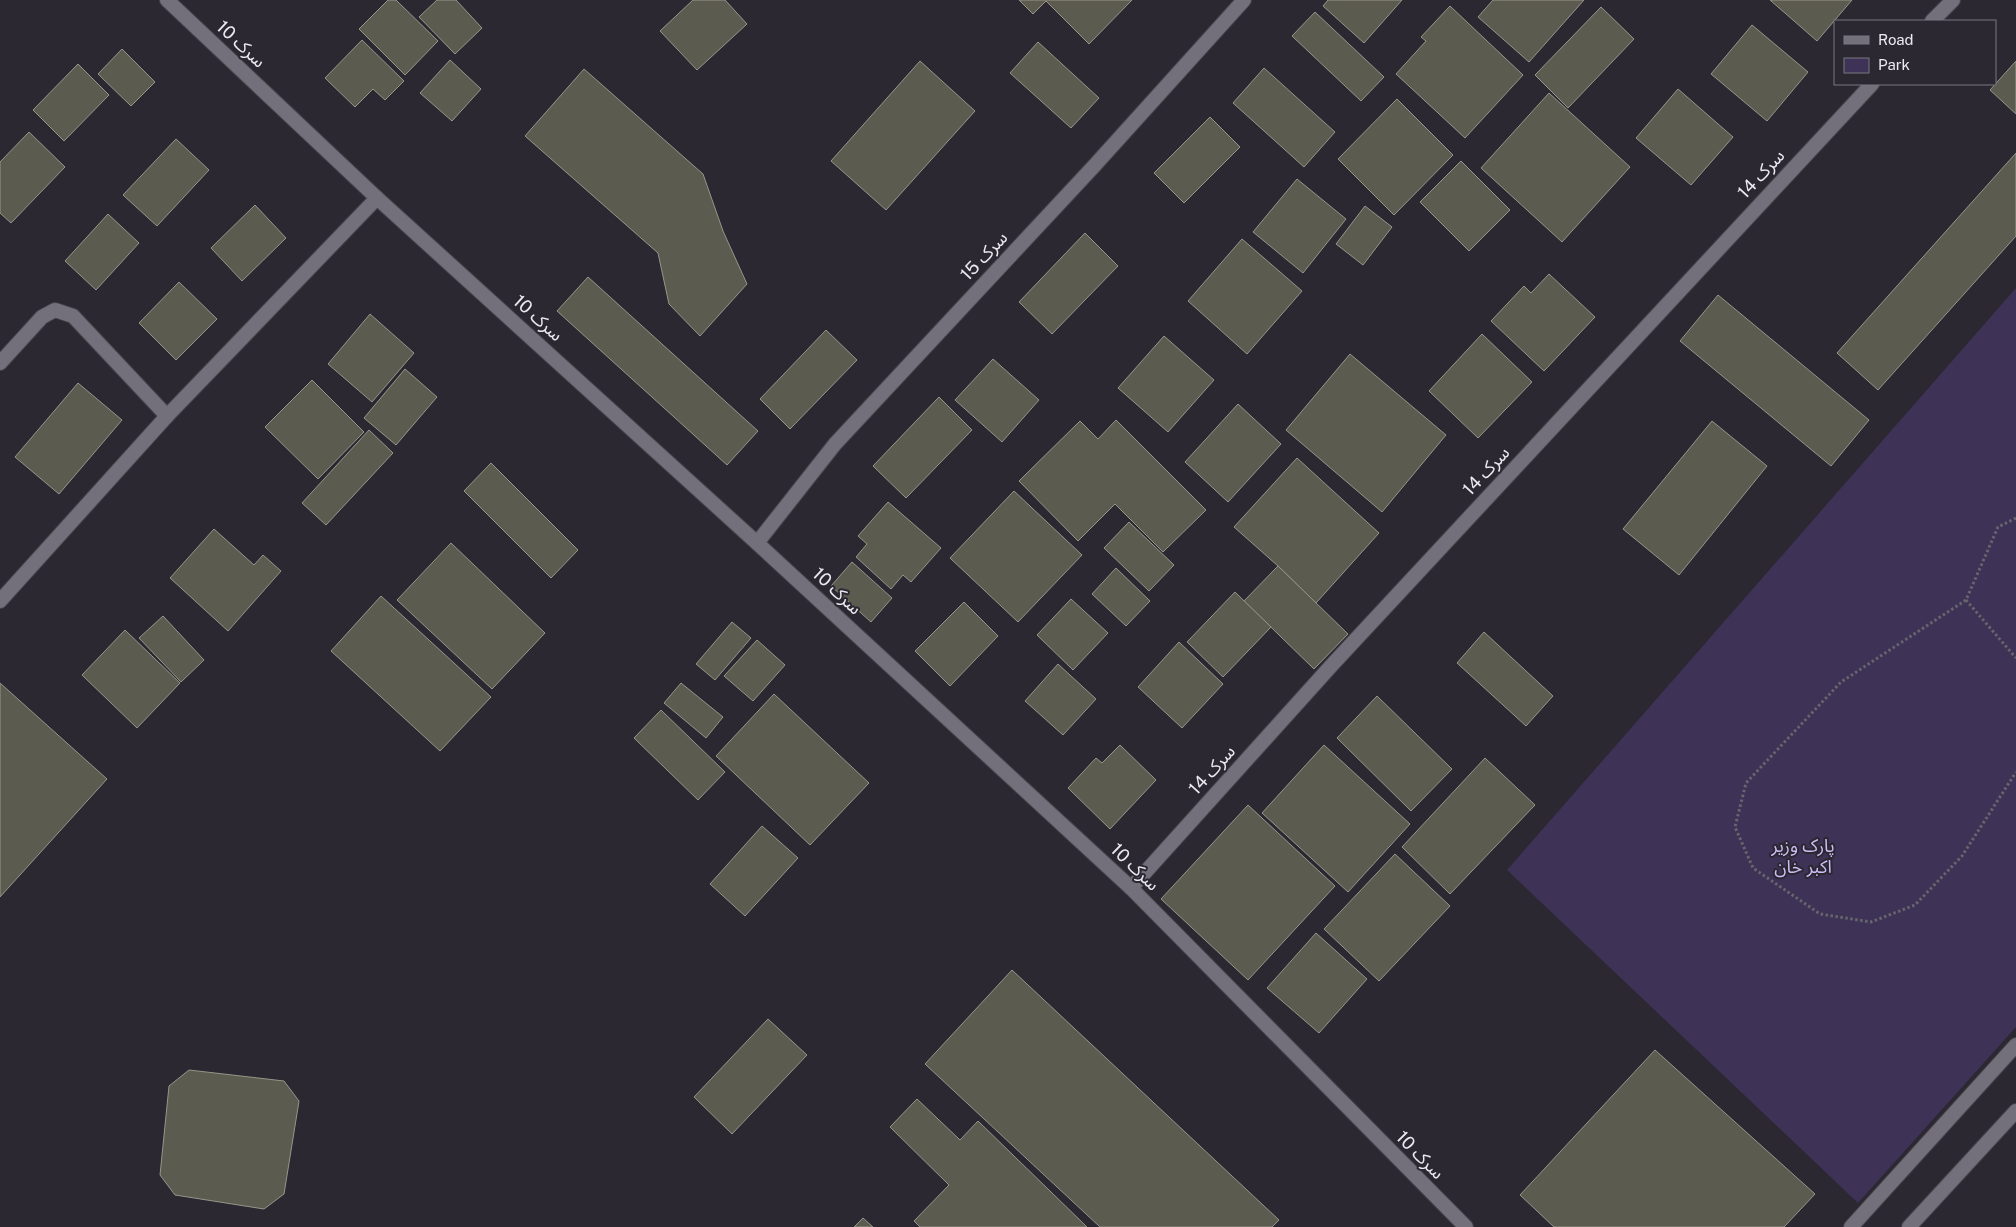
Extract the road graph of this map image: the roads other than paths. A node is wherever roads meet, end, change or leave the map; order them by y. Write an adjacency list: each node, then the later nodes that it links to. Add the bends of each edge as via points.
1 (167, 0): 6 (street, سرک 10)
2 (1244, 0): 9 (street, سرک 15, via 835,444)
3 (1953, 0): 4 (street)
4 (1933, 20)
5 (1871, 85): 11 (street, سرک 14, via 1331,666)
6 (377, 198): 8 (street); 9 (street, سرک 10)
7 (0, 363): 8 (street, via 42,318 56,310 73,316)
8 (167, 416): 10 (street)
9 (757, 543): 11 (street, سرک 10)
10 (0, 601)
11 (1131, 888): 14 (street, سرک 10)
12 (2016, 1045): 15 (street)
13 (2016, 1111): 16 (street)
14 (1466, 1227)
15 (1851, 1227)
16 (1908, 1227)

